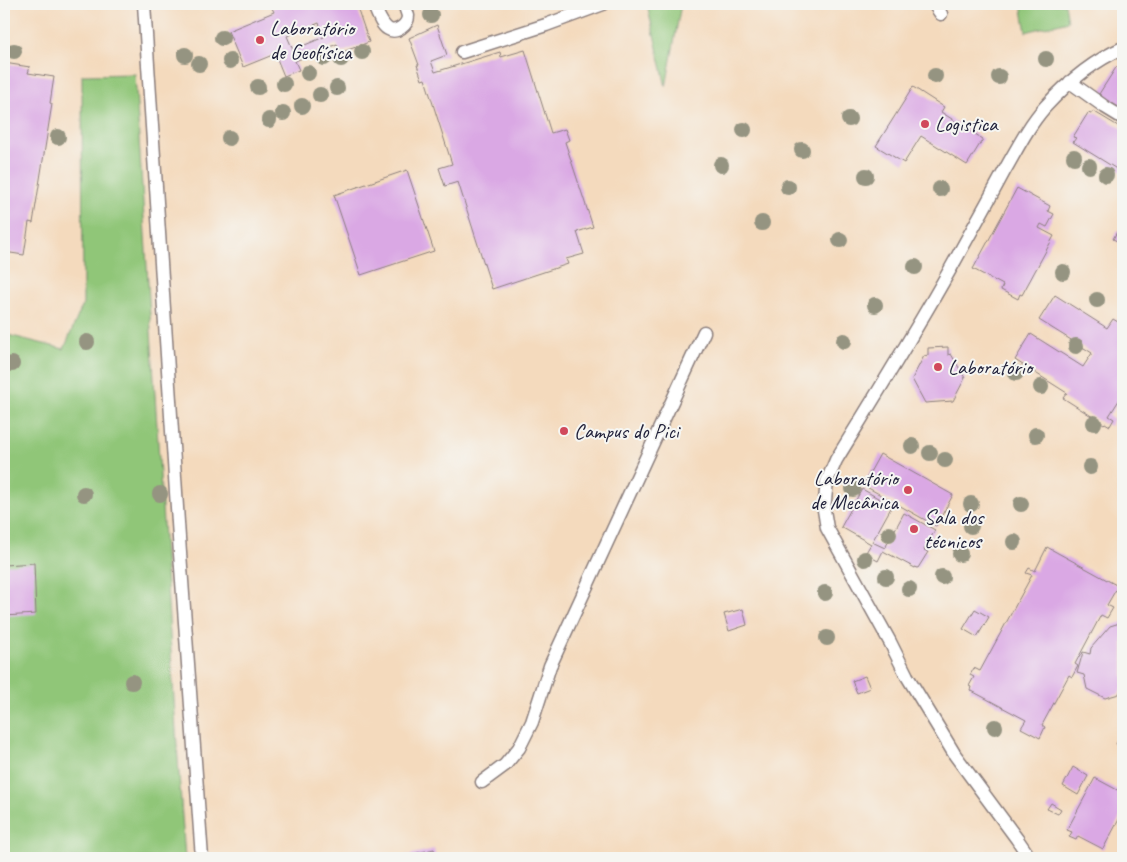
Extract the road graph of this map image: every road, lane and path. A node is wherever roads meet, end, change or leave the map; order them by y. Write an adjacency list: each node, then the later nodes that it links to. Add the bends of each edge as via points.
1 (144, 4): 11 (lane)
2 (373, 4): 3 (lane, via 386,28 392,30 402,28 407,22)
3 (404, 4)
4 (603, 4): 6 (lane)
5 (1123, 48): 7 (lane, via 1090,66)
6 (462, 52)
7 (1070, 82): 8 (lane); 12 (lane, via 1044,108 1024,135 957,257 836,460 827,481 824,510 827,528 907,676 955,755)
8 (1123, 118)
9 (704, 332): 10 (lane, via 550,666 532,722 519,748 505,765)
10 (482, 782)
11 (202, 858)
12 (1030, 858)

